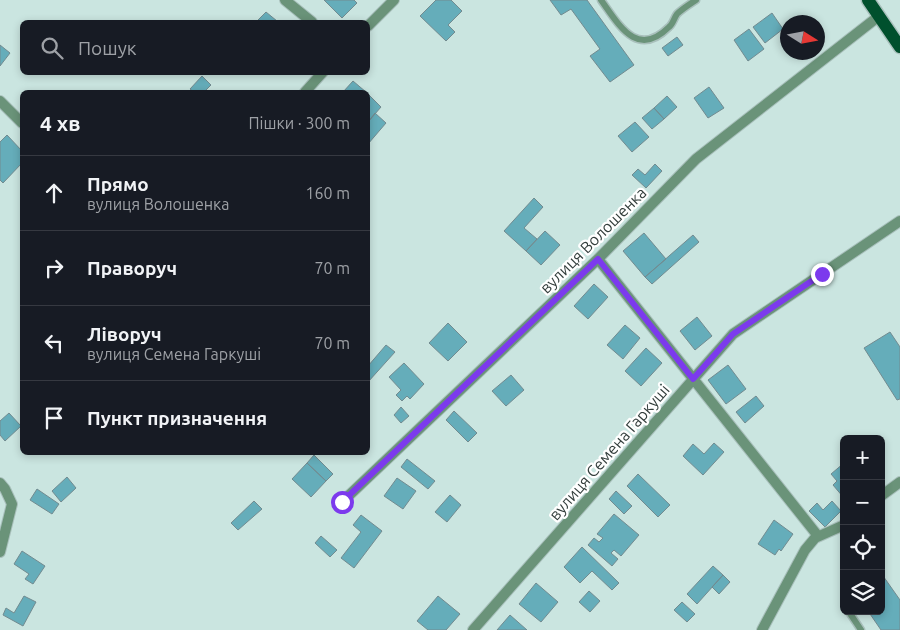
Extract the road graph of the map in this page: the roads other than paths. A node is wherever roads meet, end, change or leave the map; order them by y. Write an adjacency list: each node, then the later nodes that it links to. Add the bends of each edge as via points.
1 (285, 0): 7 (street)
2 (394, 0): 8 (street)
3 (602, 0): 4 (lane, via 628,36 640,40 655,39)
4 (696, 0)
5 (868, 0): 6 (main road)
6 (878, 16): 9 (main road); 15 (street, вулиця Волошенка, via 696,159)
7 (310, 20)
8 (370, 24)
9 (900, 47)
10 (320, 75): 11 (street)
11 (307, 90)
12 (0, 101): 13 (street)
13 (20, 121)
14 (898, 223): 16 (street, вулиця Семена Гаркуші, via 733,334)
15 (598, 259): 16 (street); 20 (street, вулиця Волошенка)
16 (693, 379): 22 (street); 25 (street, вулиця Семена Гаркуші)
17 (900, 482): 19 (street)
18 (0, 483): 23 (street, via 12,504)
19 (885, 493)
20 (342, 502)
21 (840, 527): 22 (street)
22 (818, 536): 26 (street, via 805,550)
23 (0, 552)
24 (851, 615): 27 (lane)
25 (474, 630)
26 (762, 630)
27 (861, 630)

